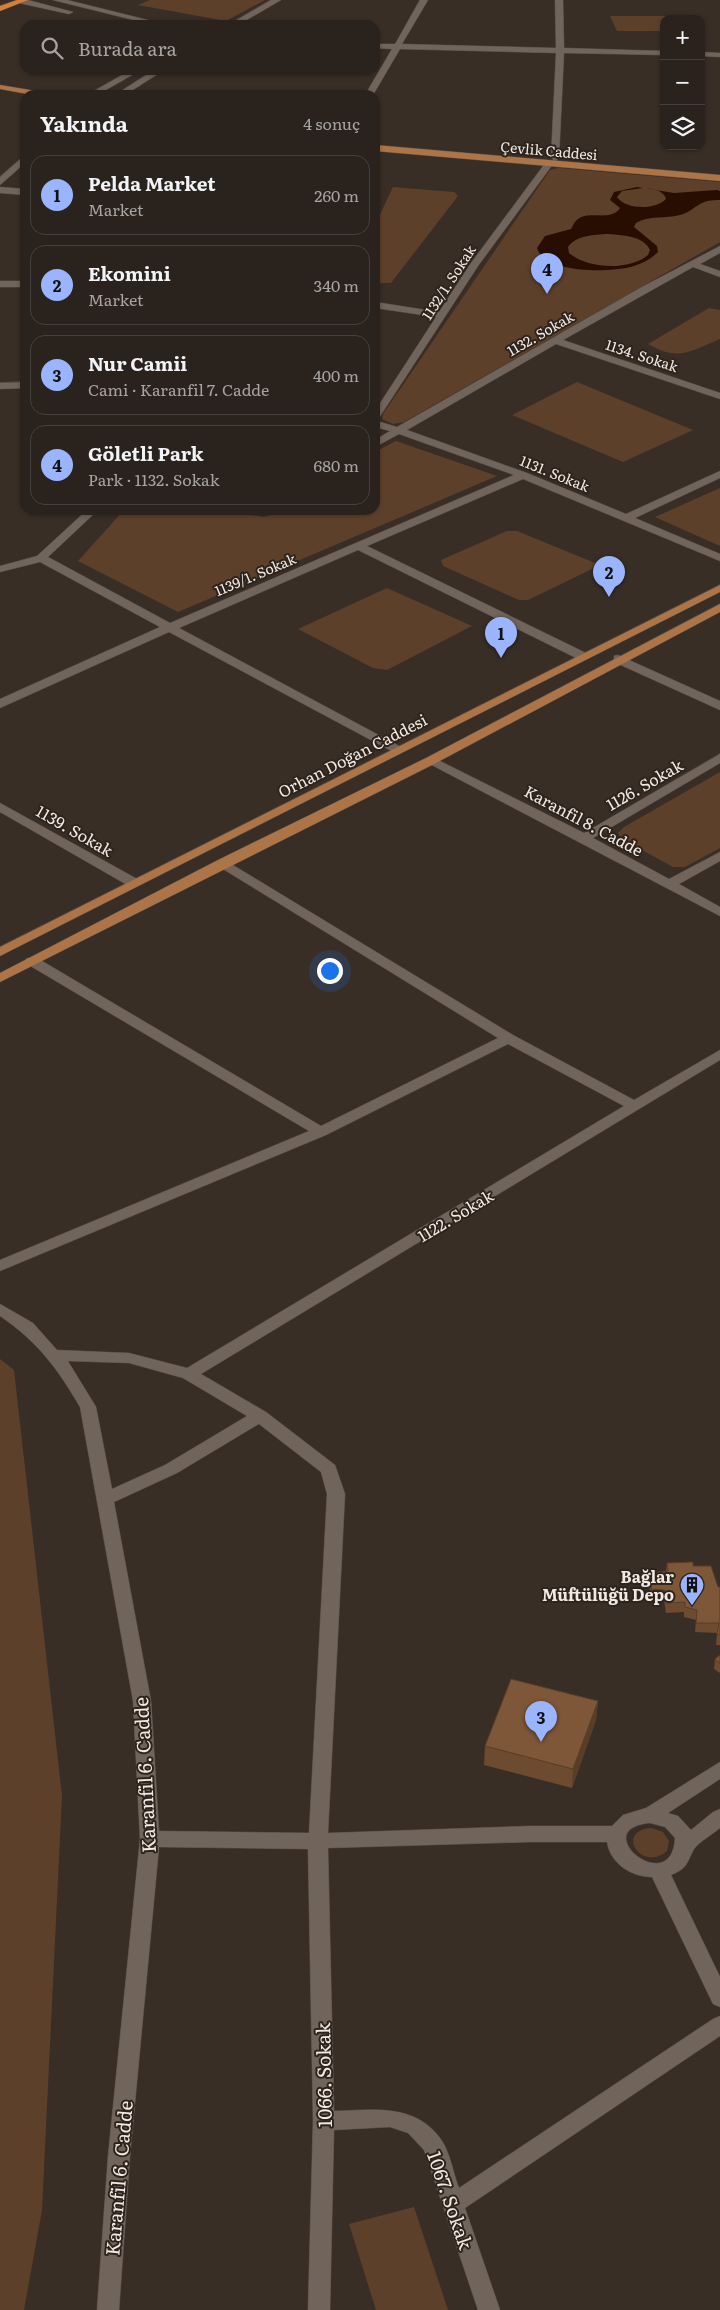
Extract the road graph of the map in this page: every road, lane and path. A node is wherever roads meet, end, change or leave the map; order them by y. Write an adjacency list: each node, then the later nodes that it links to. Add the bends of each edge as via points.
1 (23, 0): 6 (highway); 8 (street)
2 (57, 0): 7 (street)
3 (277, 0): 11 (street)
4 (424, 0): 14 (street)
5 (559, 0): 17 (street)
6 (0, 9)
7 (118, 15): 9 (street); 10 (street)
8 (104, 20)
9 (114, 20)
10 (141, 20)
11 (241, 20)
12 (380, 47): 14 (street)
13 (475, 49): 14 (street); 17 (street); 21 (street)
14 (395, 50): 15 (street); 21 (street); 32 (street)
15 (380, 52)
16 (649, 53): 17 (street); 18 (street); 22 (street)
17 (560, 54): 21 (street); 23 (street); 37 (street)
18 (660, 54)
19 (705, 54): 20 (street)
20 (720, 55)
21 (493, 56)
22 (660, 57)
23 (660, 59)
24 (705, 61): 25 (street)
25 (720, 61)
26 (128, 75): 30 (street)
27 (151, 75): 31 (street)
28 (0, 87): 29 (main road)
29 (20, 90)
30 (99, 90)
31 (127, 90)
32 (372, 90)
33 (0, 93): 34 (main road)
34 (20, 96)
35 (380, 143): 37 (main road, Çevlik Caddesi)
36 (380, 148): 37 (main road, Çevlik Caddesi)
37 (552, 161): 39 (main road, Çevlik Caddesi); 40 (main road, Çevlik Caddesi); 50 (street, 1132/1. Sokak, via 474,265)
38 (20, 163): 41 (street)
39 (720, 171)
40 (720, 178)
41 (0, 182)
42 (0, 190): 43 (street)
43 (20, 192)
44 (720, 249): 45 (street, 1132. Sokak)
45 (692, 264): 46 (street); 51 (street, 1132. Sokak)
46 (720, 274)
47 (0, 284): 48 (street)
48 (20, 284)
49 (380, 306): 50 (street)
50 (443, 315): 55 (street, 1132/1. Sokak)
51 (556, 341): 54 (street, 1134. Sokak); 57 (street, 1132. Sokak)
52 (20, 385): 53 (street)
53 (0, 386)
54 (720, 395)
55 (380, 411)
56 (380, 425): 57 (street, 1131. Sokak)
57 (400, 430): 58 (street, 1132. Sokak); 60 (street, 1131. Sokak)
58 (380, 441)
59 (720, 474): 62 (street)
60 (523, 475): 62 (street, 1131. Sokak); 63 (street, 1139/1. Sokak)
61 (88, 515): 64 (street)
62 (627, 518): 65 (street, 1131. Sokak)
63 (358, 546): 69 (street, 1139/1. Sokak); 70 (street)
64 (41, 558): 66 (street); 69 (street)
65 (720, 558)
66 (0, 569)
67 (720, 588): 70 (main road, Orhan Doğan Caddesi)
68 (720, 607): 71 (main road)
69 (168, 628): 72 (street, 1139/1. Sokak); 74 (street)
70 (582, 656): 74 (main road, Orhan Doğan Caddesi)
71 (618, 659): 73 (street); 76 (main road)
72 (0, 704)
73 (720, 706)
74 (398, 750): 81 (main road, Orhan Doğan Caddesi)
75 (720, 758): 78 (street, 1126. Sokak)
76 (430, 761): 78 (street, Karanfil 8. Cadde); 80 (main road)
77 (0, 807): 81 (street, 1139. Sokak)
78 (584, 838): 82 (street, Karanfil 8. Cadde)
79 (720, 856): 82 (street)
80 (223, 863): 85 (main road); 87 (street)
81 (134, 883): 84 (main road, Orhan Doğan Caddesi)
82 (668, 885): 83 (street, Karanfil 8. Cadde)
83 (720, 912)
84 (0, 952)
85 (32, 961): 86 (main road); 90 (street)
86 (0, 978)
87 (508, 1038): 89 (street); 90 (street)
88 (720, 1054): 89 (street, 1122. Sokak)
89 (635, 1106): 94 (street, 1122. Sokak)
90 (321, 1132): 91 (street)
91 (0, 1266)
92 (0, 1309): 93 (street, Karanfil 6. Cadde, via 27,1327)
93 (53, 1354): 94 (street, 1066. Sokak, via 129,1358); 96 (street, Karanfil 6. Cadde, via 66,1369 88,1407)
94 (189, 1374): 95 (street, 1066. Sokak)
95 (260, 1416): 96 (street, via 171,1469); 102 (street, 1066. Sokak, via 329,1469 336,1494)
96 (105, 1499): 101 (street, Karanfil 6. Cadde, via 142,1701)
97 (720, 1769): 98 (street)
98 (650, 1815): 100 (street, via 630,1820); 103 (street, via 675,1825 685,1836)
99 (720, 1817): 103 (street)
100 (618, 1834): 102 (street); 104 (street, via 617,1843 626,1860 635,1867)
101 (150, 1839): 102 (street); 109 (street, Karanfil 6. Cadde, via 118,2156)
102 (318, 1841): 107 (street, 1066. Sokak)
103 (686, 1845): 104 (street, via 678,1862)
104 (658, 1871): 105 (street)
105 (720, 1998)
106 (720, 2025): 108 (street)
107 (324, 2121): 108 (street, 1067. Sokak, via 390,2118 415,2126 433,2145); 110 (street, 1066. Sokak)
108 (453, 2204): 111 (street, 1067. Sokak)
109 (108, 2310)
110 (319, 2310)
111 (489, 2310)

